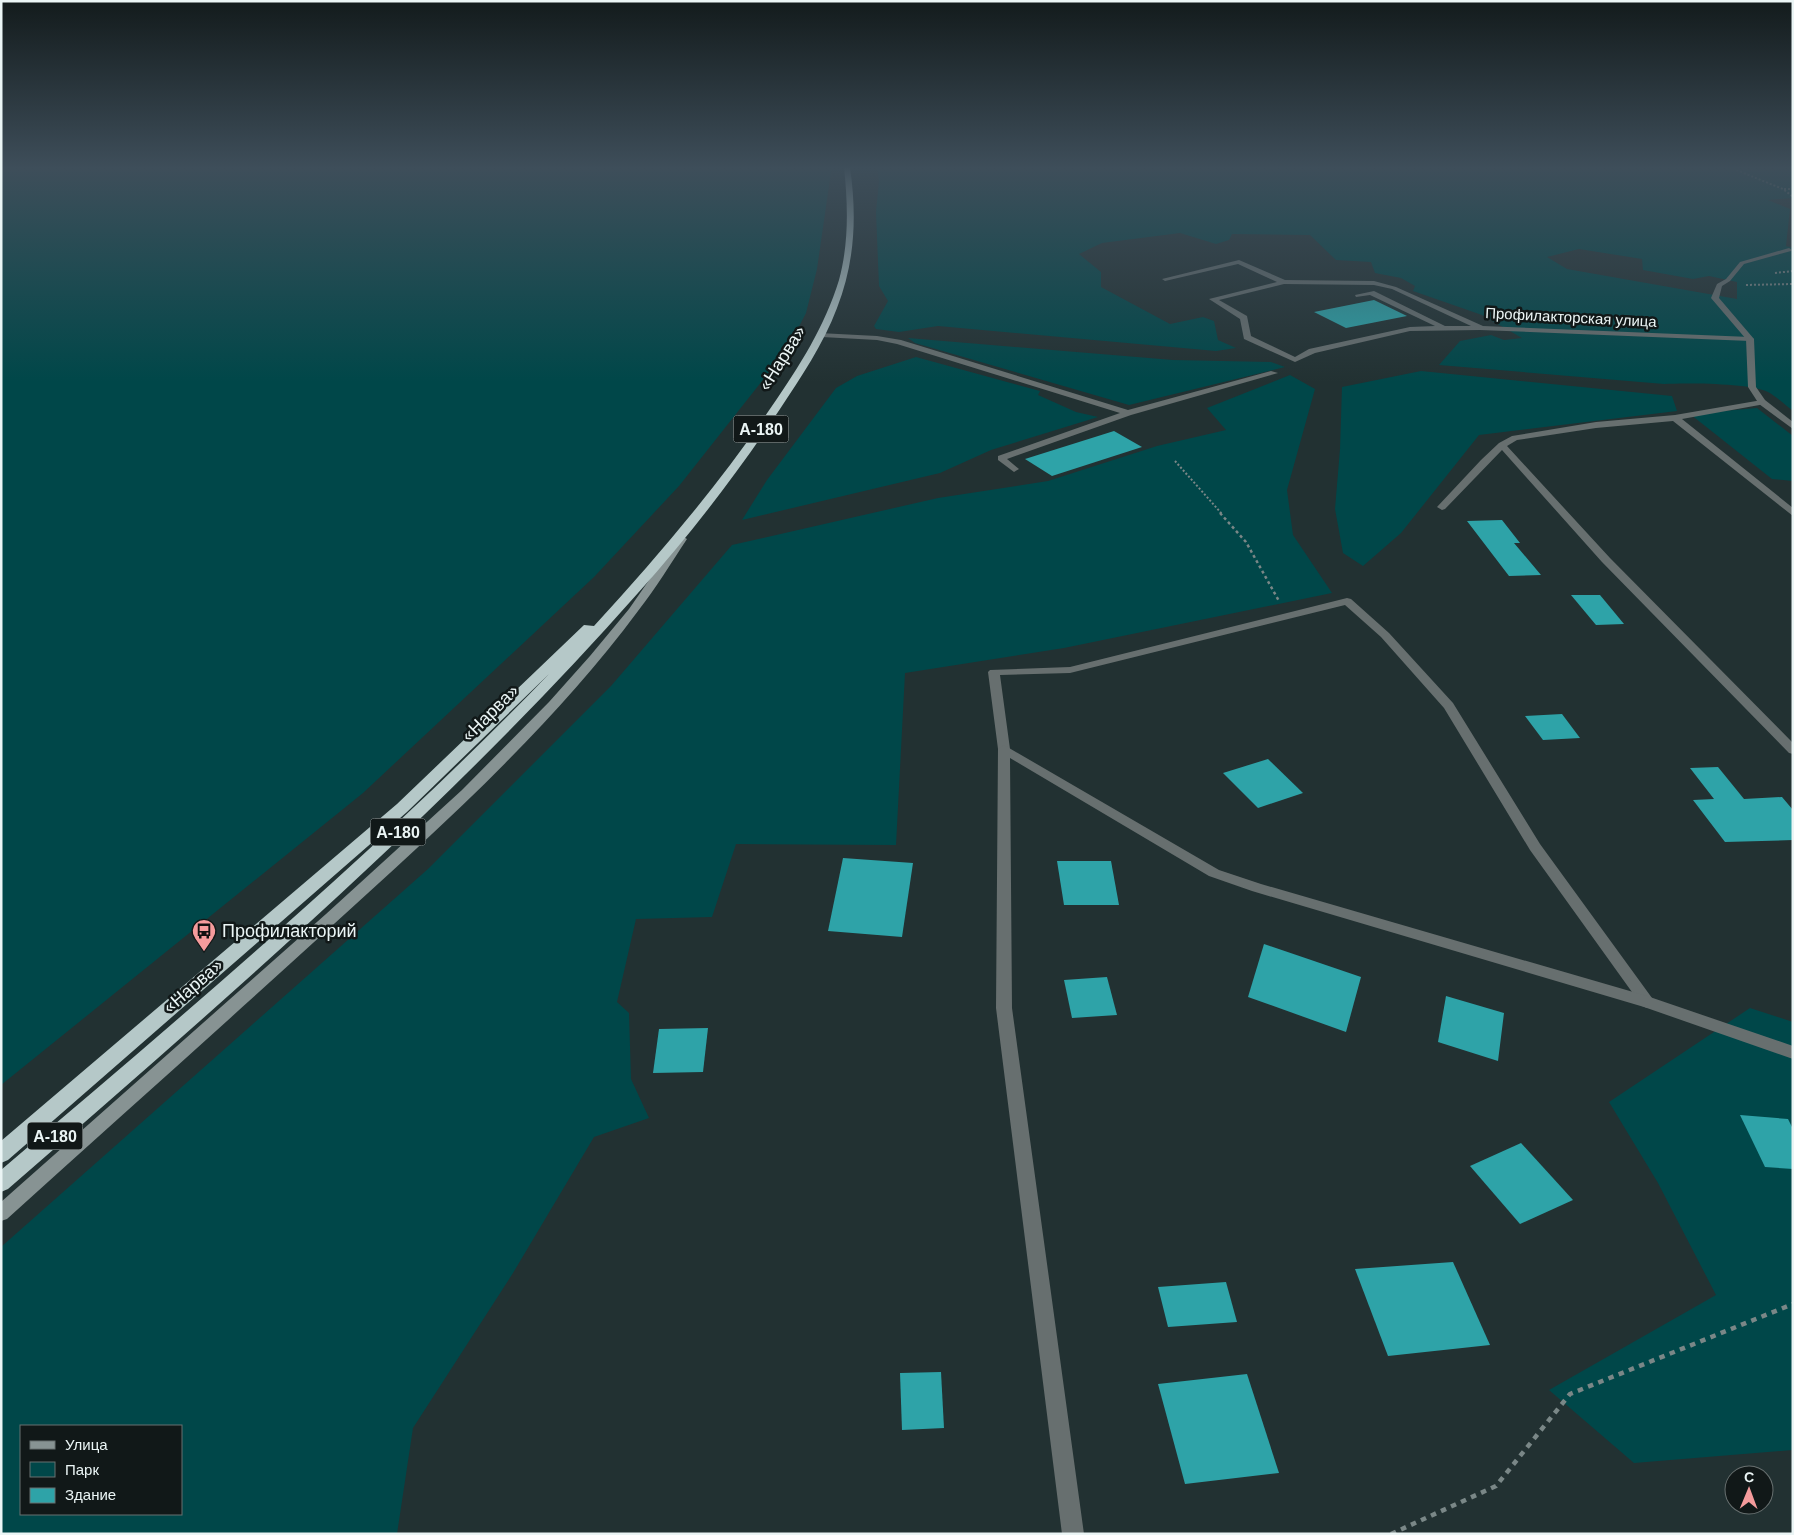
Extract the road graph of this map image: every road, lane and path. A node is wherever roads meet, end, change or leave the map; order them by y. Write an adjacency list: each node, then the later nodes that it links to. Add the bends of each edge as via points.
1 (850, 239): 10 (highway, «Нарва» / А-180, via 838,296)
2 (1791, 250): 6 (street, via 1742,263)
3 (1165, 279): 4 (street, Профилакторская улица, via 1239,262)
4 (1284, 282): 8 (street, via 1213,299 1244,318 1247,337 1295,360 1312,351 1410,329); 9 (street, Профилакторская улица, via 1358,282 1394,288)
5 (1793, 284): 6 (path)
6 (1719, 286): 11 (street, via 1715,298)
7 (1359, 295): 8 (street, via 1371,293)
8 (1445, 328): 9 (street)
9 (1482, 328): 11 (street, Профилакторская улица)
10 (822, 335): 14 (street, via 898,342); 22 (highway, «Нарва» / А-180, via 744,456)
11 (1750, 340): 13 (street, via 1752,387)
12 (1274, 372): 14 (street)
13 (1762, 402): 15 (street); 16 (street)
14 (1128, 413): 19 (street, via 1001,458)
15 (1675, 418): 17 (street, via 1543,433 1515,438); 21 (street)
16 (1793, 426)
17 (1502, 445): 20 (street); 26 (street, via 1606,560)
18 (1176, 461): 24 (path, via 1246,542)
19 (1014, 469)
20 (1442, 507)
21 (1793, 513)
22 (695, 520): 23 (highway, «Нарва» / А-180); 31 (main road, via 634,610 519,740 335,915)
23 (668, 552): 29 (highway, via 402,808); 30 (highway, «Нарва» / А-180, via 571,661 420,812)
24 (1287, 615): 25 (street, via 1070,670 994,672); 27 (street, via 1347,601 1385,635 1449,706 1535,847)
25 (1004, 749): 27 (street, via 1214,873); 33 (street, via 1004,1008)
26 (1793, 750)
27 (1647, 1002): 28 (street)
28 (1793, 1053)
29 (1, 1154)
30 (1, 1183)
31 (1, 1213)
32 (1793, 1304): 34 (path, via 1570,1394 1496,1486)
33 (1073, 1534)
34 (1391, 1534)

